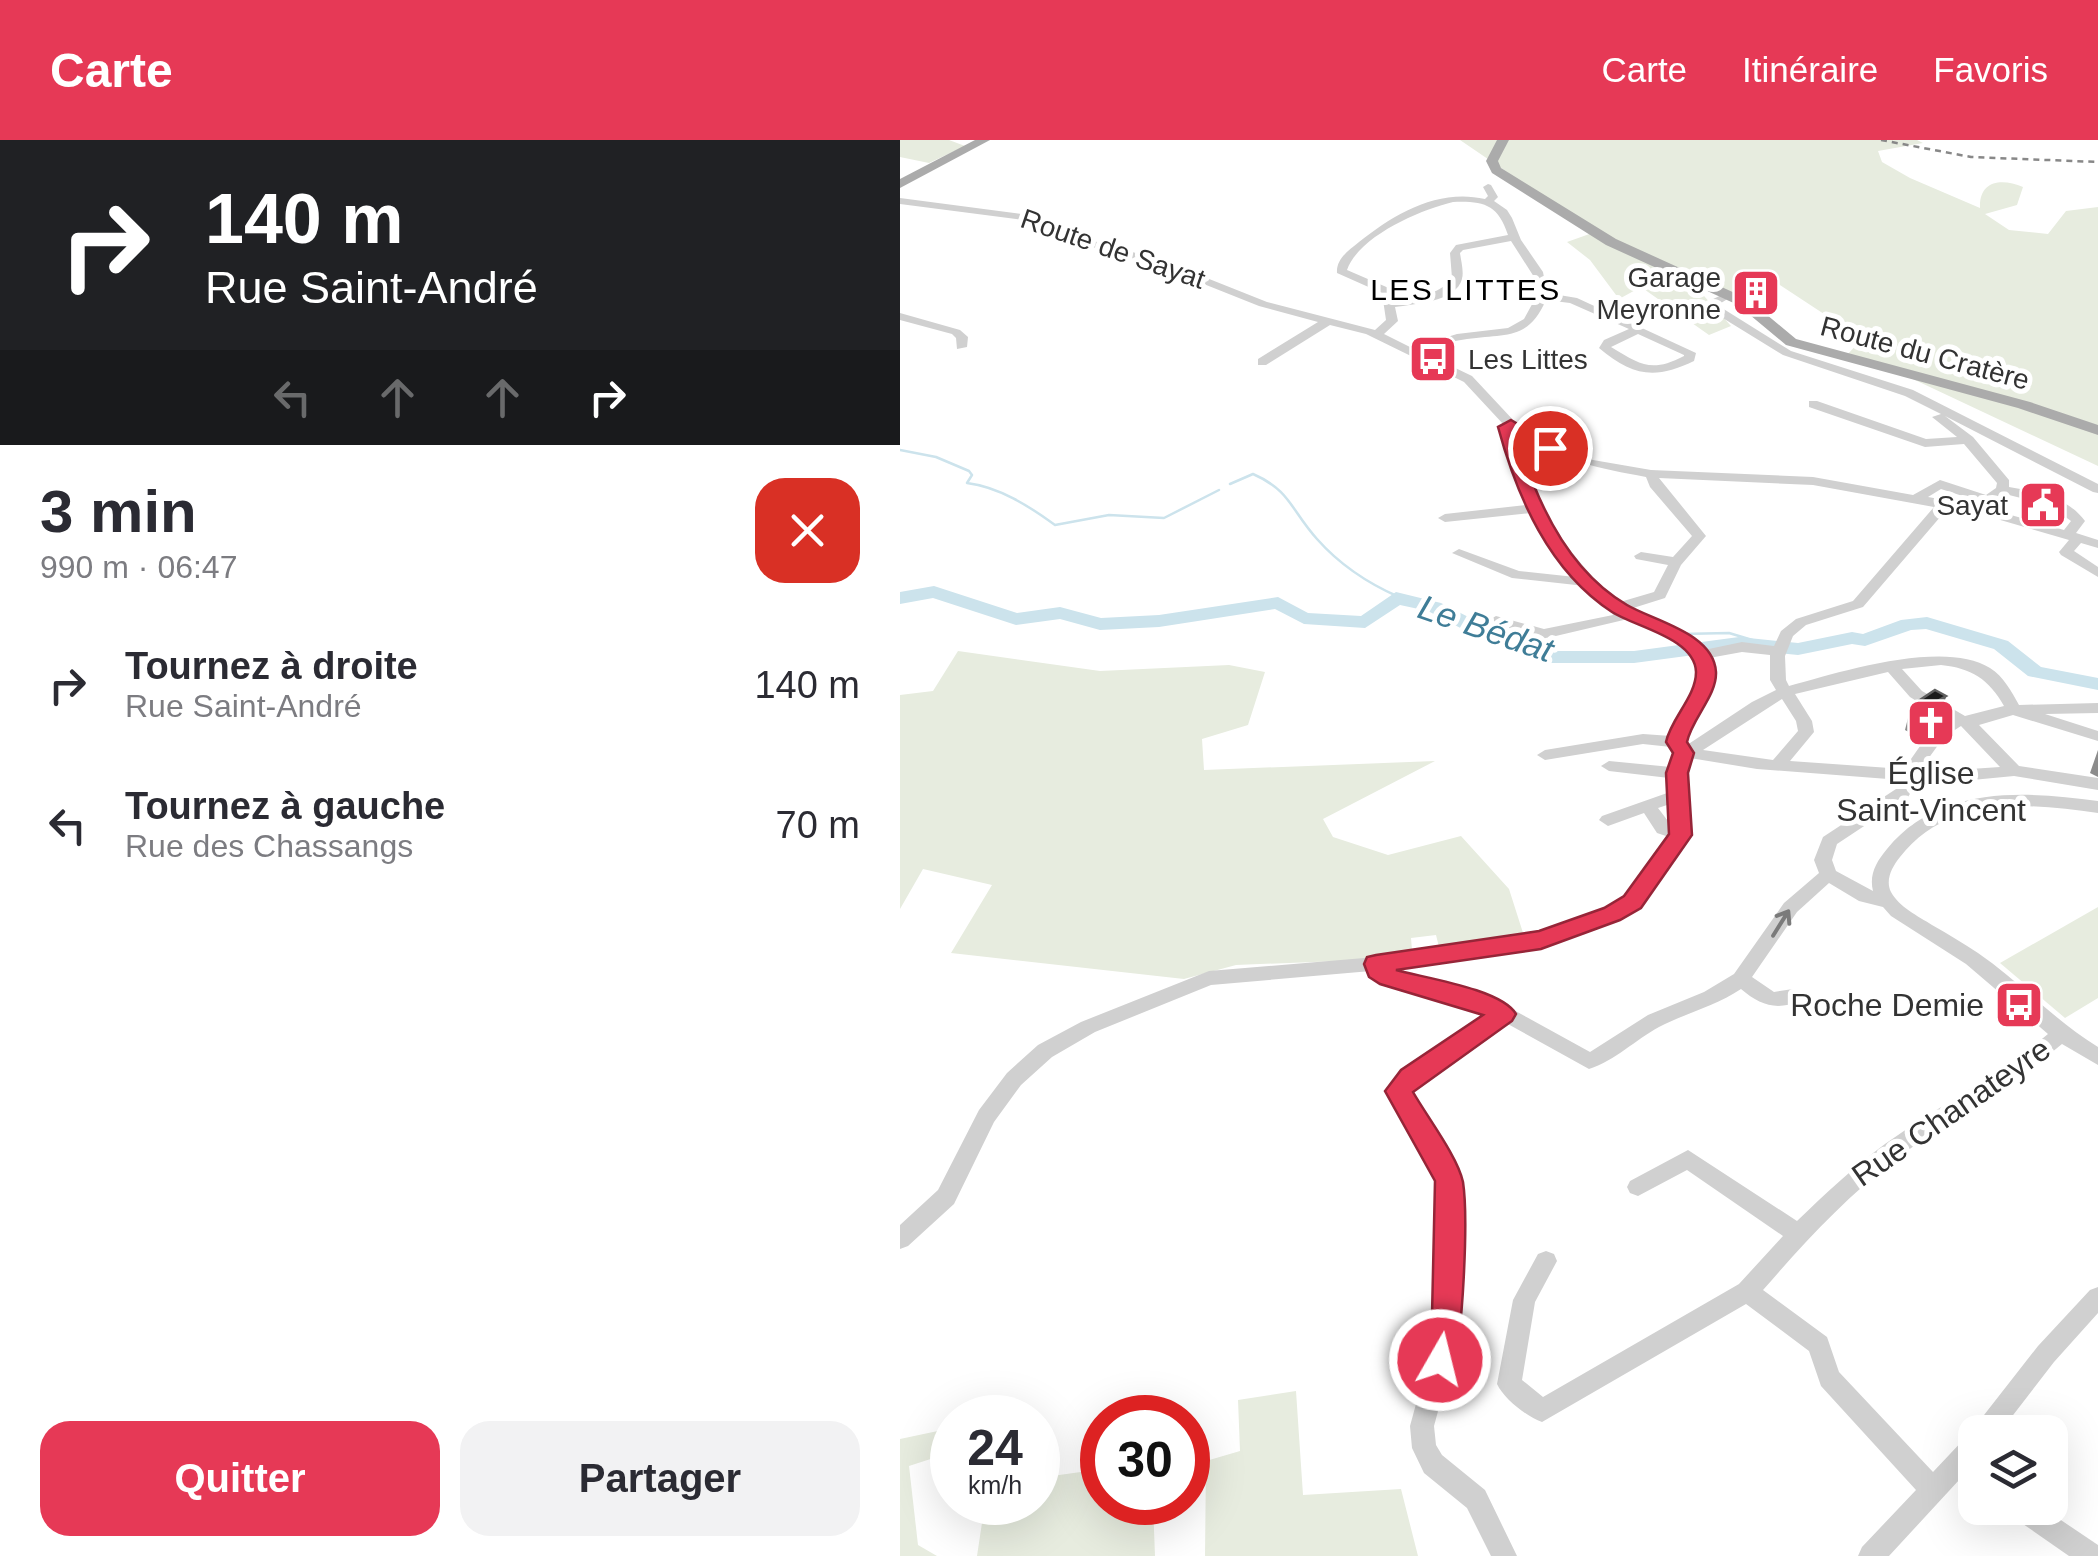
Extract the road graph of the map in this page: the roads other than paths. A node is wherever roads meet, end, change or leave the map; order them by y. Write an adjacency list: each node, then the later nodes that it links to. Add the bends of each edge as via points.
1 (984, 140): 3 (main road)
2 (1503, 140): 8 (main road, Route du Cratère, via 1492,161 1496,170 1605,239)
3 (900, 182)
4 (1488, 187): 6 (street, via 1493,197)
5 (900, 202): 12 (street, Route de Sayat, via 1026,217)
6 (1485, 204): 7 (street, via 1505,214); 10 (street, via 1443,201 1412,210 1343,262 1341,271 1384,287)
7 (1514, 238): 9 (street, via 1542,277); 10 (street, via 1464,244 1455,254 1453,285)
8 (1728, 294): 18 (street, via 1716,300 1716,308 1774,346); 21 (main road, Route du Cratère, via 1803,347)
9 (1543, 296): 13 (street, via 1570,298); 16 (street, via 1515,329)
10 (1390, 304): 14 (street, via 1392,320)
11 (900, 316): 15 (street, via 956,332)
12 (1328, 321): 14 (street, Route de Sayat); 17 (street)
13 (1635, 331): 13 (street, via 1690,353 1690,358 1652,372 1605,348)
14 (1376, 335): 16 (street, Route de Sayat)
15 (961, 347)
16 (1412, 352): 20 (street, Route de Sayat, via 1476,384)
17 (1262, 362)
18 (1872, 378): 22 (street); 24 (street)
19 (1813, 404): 22 (street, via 1925,443)
20 (1511, 425): 23 (street, via 1570,457); 30 (street, via 1506,430 1513,456)
21 (2098, 430)
22 (1968, 440): 25 (street, via 2000,476)
23 (1651, 474): 26 (street, via 1785,477); 37 (street, via 1699,536)
24 (2098, 489)
25 (2002, 490): 28 (street); 29 (street)
26 (1916, 499): 27 (street); 28 (street, via 1940,484)
27 (1944, 504): 28 (street); 44 (street, via 1858,604 1796,624)
28 (1982, 505): 33 (street)
29 (2064, 507): 31 (street); 33 (street, via 2078,521)
30 (1536, 508): 32 (street); 39 (street, via 1563,558)
31 (2090, 508)
32 (1445, 518)
33 (2072, 536): 34 (street); 38 (street, via 2066,552)
34 (2098, 544)
35 (1459, 553): 39 (street, via 1517,575)
36 (1641, 556): 37 (street)
37 (1677, 562): 40 (street, via 1660,595)
38 (2098, 572)
39 (1587, 582): 40 (street)
40 (1619, 613): 42 (street); 45 (street)
41 (1496, 620): 42 (street)
42 (1544, 634): 43 (street)
43 (1520, 641)
44 (1780, 647): 45 (street); 47 (street)
45 (1696, 651): 52 (street, via 1706,671 1680,728)
46 (1892, 666): 47 (street); 49 (street, via 1972,664 1999,682); 50 (street, via 1916,694)
47 (1783, 693): 52 (street, via 1700,747); 54 (street, via 1806,732)
48 (2098, 708): 49 (street)
49 (2014, 710): 50 (street); 51 (street)
50 (1964, 722): 56 (street); 57 (street, via 1938,733)
51 (2098, 736)
52 (1680, 747): 53 (street, via 1643,739); 54 (street); 58 (street)
53 (1545, 755)
54 (1779, 763): 57 (street)
55 (1609, 766): 58 (street)
56 (2014, 771): 57 (street, via 1941,777); 59 (street)
57 (1910, 772): 65 (street, via 1902,793 1830,841 1823,860)
58 (1677, 773): 60 (street)
59 (2098, 784)
60 (1679, 795): 61 (street); 64 (street)
61 (1648, 806): 63 (street); 64 (street, via 1663,829)
62 (2098, 807): 66 (street, via 2010,799 1915,829 1882,868 1879,886)
63 (1608, 820)
64 (1680, 835): 67 (street, via 1637,897 1612,914 1525,943)
65 (1829, 875): 66 (street); 68 (street, one-way to 65, via 1795,900)
66 (1886, 900): 71 (street, via 1973,958)
67 (1376, 964): 70 (street, via 1389,978); 75 (street, via 1209,978 1052,1046 1004,1091 946,1197)
68 (1741, 979): 69 (street, via 1770,1000); 70 (street, via 1654,1020 1613,1052 1589,1061)
69 (1793, 996)
70 (1504, 1014): 83 (street, via 1398,1091 1450,1189 1447,1316 1422,1426 1424,1448 1433,1464 1476,1499)
71 (2061, 1034): 72 (street); 74 (street, Rue Chanateyre, via 1882,1158)
72 (2098, 1058)
73 (1638, 1187): 74 (street, via 1688,1159)
74 (1798, 1234): 77 (street, Rue Chanateyre)
75 (900, 1240)
76 (1546, 1261): 77 (street, Rue Chanateyre, via 1524,1300 1509,1384 1542,1411)
77 (1747, 1291): 81 (street, via 1819,1345 1829,1378)
78 (2098, 1296): 79 (street)
79 (1999, 1415)
80 (1958, 1470): 81 (street)
81 (1933, 1490): 84 (street)
82 (2046, 1525): 85 (street)
83 (1504, 1556)
84 (1871, 1556)
85 (2091, 1556)

